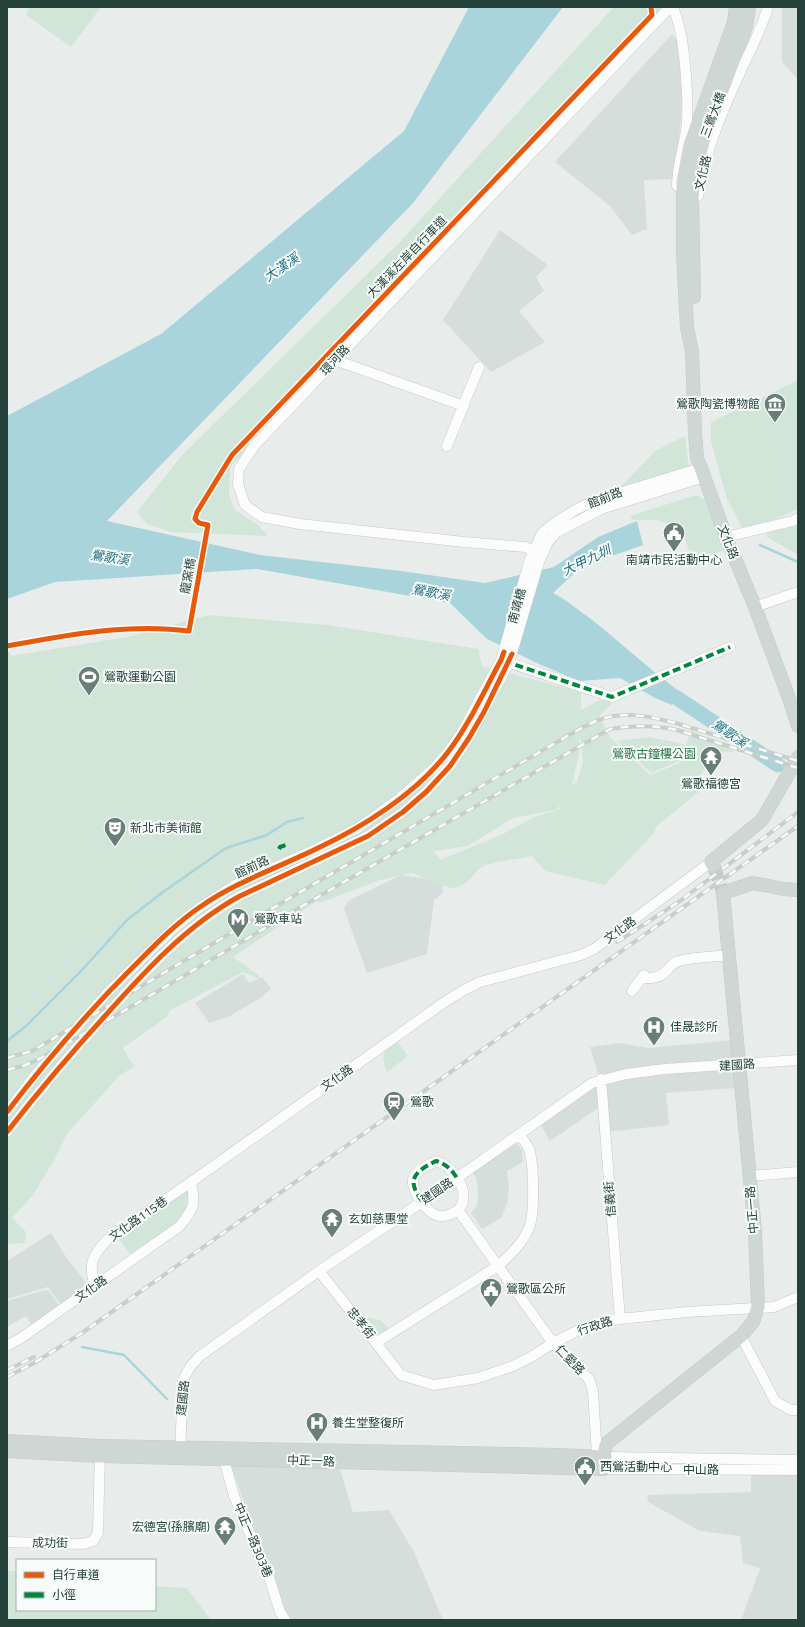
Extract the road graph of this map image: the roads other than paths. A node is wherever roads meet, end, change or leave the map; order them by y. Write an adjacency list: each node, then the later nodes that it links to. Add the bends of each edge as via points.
1 (670, 7): 7 (street, 環河路)
2 (674, 7): 6 (street, via 682,36 687,95 687,123 677,183 678,201)
3 (736, 7): 6 (main road, 三鶯大橋, via 734,22 690,145 683,182)
4 (749, 7): 6 (main road, 三鶯大橋, via 746,27 698,157)
5 (768, 7): 6 (street, 文化路, via 708,151)
6 (688, 224): 11 (main road, 文化路, via 696,326 692,351 695,434 697,458)
7 (335, 360): 9 (street); 14 (street, 環河路, via 254,446 239,469 238,484 245,505 262,517 300,524 525,547)
8 (479, 367): 9 (street)
9 (464, 406): 10 (street)
10 (447, 446)
11 (702, 473): 13 (main road, 文化路); 14 (street, 館前路, via 643,485 589,504 553,524 542,534)
12 (798, 518): 13 (street)
13 (726, 537): 16 (main road, 文化路)
14 (536, 556): 18 (street, 南靖橋)
15 (798, 592): 16 (street)
16 (754, 607): 19 (main road, 文化路)
17 (730, 647): 18 (street, via 612,698)
18 (506, 657): 28 (street, 館前路, via 462,732 429,773 400,798 358,828 235,885 175,926 108,992 36,1074); 29 (street, 館前路, via 469,738 450,766 426,792 403,812 368,836 240,896 182,936 101,1020)
19 (798, 726)
20 (797, 759): 21 (main road, 文化路, via 762,820)
21 (713, 864): 34 (street, 文化路, via 594,949 581,955 480,982 464,990)
22 (798, 890): 23 (main road, 中正一路, via 753,883 722,893)
23 (729, 955): 24 (street, via 677,962 662,976 646,978 644,975); 26 (main road, 中正一路)
24 (632, 991)
25 (798, 1060): 26 (street, 建國路)
26 (740, 1065): 27 (street, 建國路, via 626,1074); 32 (main road, 中正一路)
27 (601, 1080): 30 (street, 建國路, via 592,1083); 42 (street, 信義街)
28 (7, 1112)
29 (7, 1132)
30 (519, 1134): 33 (street, 建國路); 37 (street, via 528,1149 533,1214 526,1234 515,1250)
31 (798, 1172): 32 (street)
32 (749, 1176): 41 (main road, 中正一路, via 755,1232)
33 (456, 1178): 35 (street, 建國路); 35 (street, via 442,1162 436,1161 423,1168 413,1181); 36 (street, via 464,1197)
34 (191, 1182): 39 (street, 文化路, via 193,1210 180,1226); 39 (street, 文化路115巷, via 107,1240 96,1252 92,1265 91,1275)
35 (422, 1201): 36 (street, via 431,1213 438,1216 452,1214); 38 (street, 建國路)
36 (458, 1210): 37 (street, 仁愛路)
37 (498, 1266): 44 (street); 45 (street, 仁愛路)
38 (319, 1272): 44 (street, 忠孝街); 52 (street, 建國路, via 200,1356 190,1367 183,1380)
39 (95, 1286): 46 (street, 文化路)
40 (798, 1297): 41 (street, 行政路, via 774,1307)
41 (758, 1307): 42 (street, 行政路); 43 (main road, 中正一路, via 752,1322)
42 (620, 1319): 45 (street, 行政路, via 583,1328)
43 (741, 1336): 48 (street, via 775,1401 791,1410); 54 (main road, 中正一路, via 606,1443)
44 (376, 1342): 47 (street, 忠孝街)
45 (553, 1342): 47 (street, 行政路, via 513,1366 478,1378 434,1385); 54 (street, 仁愛路, via 589,1379 593,1391)
46 (7, 1346)
47 (401, 1375)
48 (798, 1410)
49 (7, 1441): 51 (main road, 中正一路)
50 (7, 1451): 51 (main road, 中正一路)
51 (100, 1451): 52 (main road, 中正一路); 57 (street, 成功街, via 98,1533 93,1541 83,1544)
52 (180, 1453): 53 (main road, 中正一路); 54 (main road, 中正一路)
53 (224, 1459): 54 (main road, 中正一路); 58 (street, 中正一路303巷, via 234,1496)
54 (602, 1460): 55 (street, 中山路); 56 (street, 中山路)
55 (798, 1460)
56 (798, 1470)
57 (7, 1542)
58 (285, 1620)

